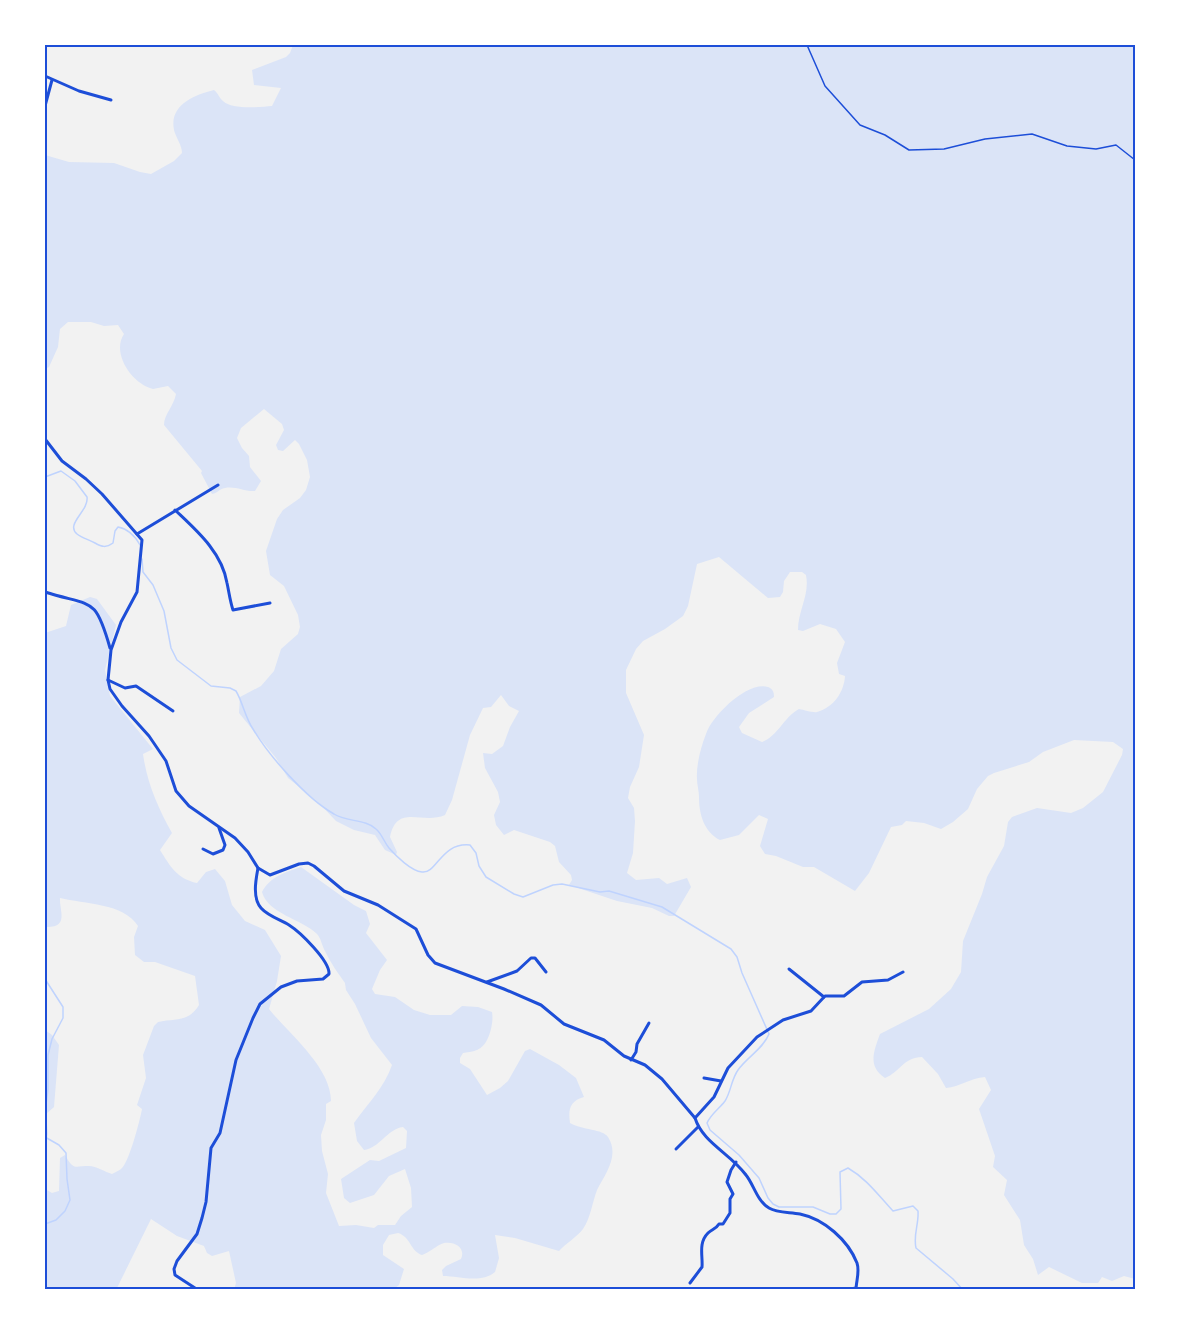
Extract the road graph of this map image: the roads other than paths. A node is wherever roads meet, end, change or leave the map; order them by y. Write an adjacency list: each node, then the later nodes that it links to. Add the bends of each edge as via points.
1 (45, 76): 2 (street)
2 (52, 80): 3 (street); 4 (street)
3 (111, 100)
4 (45, 106)
5 (45, 439): 8 (street, via 62,461 102,494)
6 (218, 485): 7 (street)
7 (175, 510): 8 (street); 10 (street, via 217,557 228,583 233,610)
8 (137, 534): 11 (street, via 142,540 137,592)
9 (45, 592): 11 (street, via 93,607)
10 (270, 603)
11 (111, 650): 12 (street)
12 (108, 680): 13 (street, via 126,688 136,686); 14 (street, via 115,698 149,736 165,761 176,791)
13 (173, 711)
14 (219, 828): 15 (street, via 223,850 213,854); 16 (street, via 235,838)
15 (203, 849)
16 (258, 868): 20 (street, via 270,875 299,864 314,866 344,891 378,905 416,929 435,963); 32 (street, via 257,899 261,908 300,934 326,963 329,974 323,979 281,987 260,1004 253,1018 236,1060 220,1133 212,1148 206,1202 197,1234 174,1269 175,1275)
17 (789, 969): 21 (street)
18 (546, 972): 20 (street, via 536,958 531,958 517,971)
19 (903, 972): 21 (street, via 888,980 862,982 844,996)
20 (485, 982): 23 (street, via 541,1005 564,1024 604,1040)
21 (824, 997): 25 (street, via 811,1011 790,1017 762,1033 736,1058)
22 (649, 1023): 23 (street)
23 (631, 1060): 26 (street, via 645,1065 662,1079)
24 (704, 1078): 25 (street)
25 (721, 1081): 26 (street, via 714,1097)
26 (695, 1118): 27 (street)
27 (698, 1127): 28 (street); 29 (street)
28 (676, 1149)
29 (736, 1162): 30 (street, via 727,1182 733,1194 730,1213 723,1224 707,1234 700,1251 702,1267); 31 (street, via 768,1208 814,1218 830,1228 857,1263)
30 (690, 1283)
31 (856, 1289): 33 (street)
32 (198, 1290)
33 (845, 1290)

